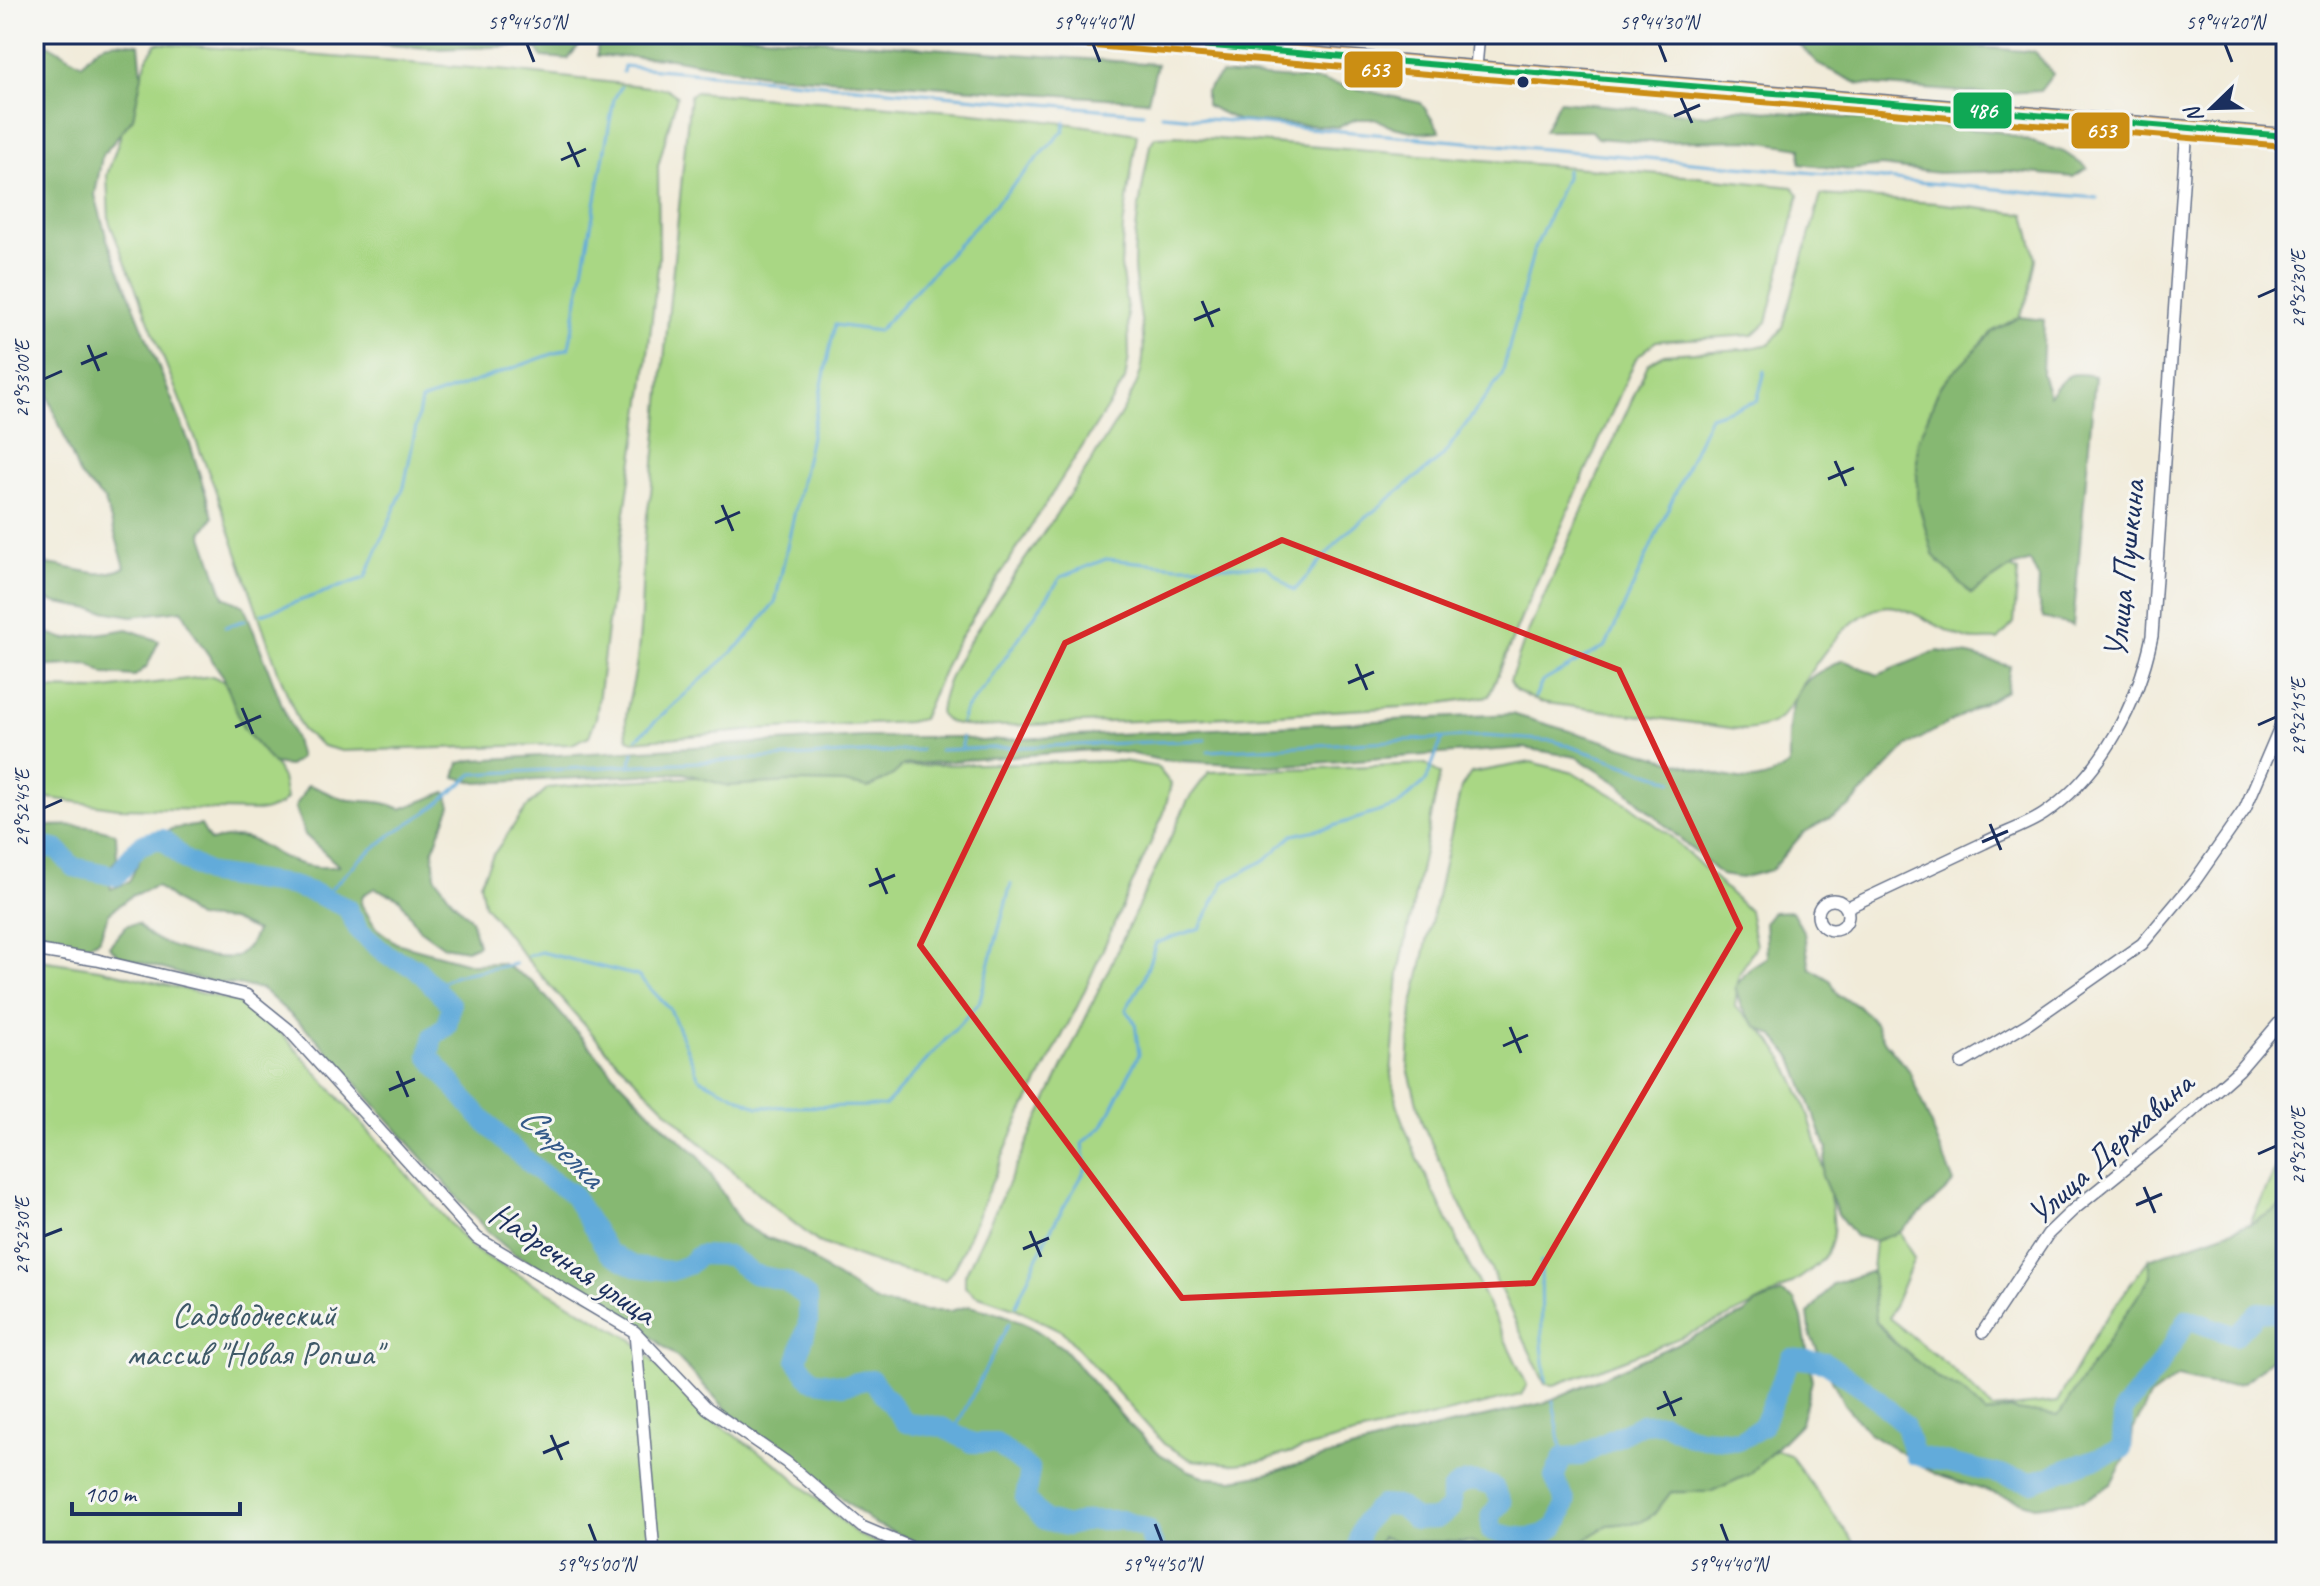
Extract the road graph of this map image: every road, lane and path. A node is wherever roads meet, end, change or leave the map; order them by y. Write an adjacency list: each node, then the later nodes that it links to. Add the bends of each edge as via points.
1 (1071, 34): 3 (main road)
2 (1479, 34): 4 (street)
3 (1168, 38): 4 (main road)
4 (1476, 67): 5 (main road)
5 (2187, 127): 6 (main road); 8 (street, Улица Пушкина, via 2152,636 2127,714 2077,785 2043,814)
6 (2286, 136)
7 (2286, 705): 11 (street, via 2245,809 2142,944)
8 (1846, 908)
9 (34, 950): 12 (street, Надречная улица, via 246,995 288,1029 477,1238)
10 (2286, 1015): 13 (street, Улица Державина, via 2239,1070 2048,1234)
11 (1962, 1063)
12 (635, 1332): 14 (street); 15 (street, Надречная улица, via 707,1408 786,1462 862,1527)
13 (1983, 1332)
14 (654, 1552)
15 (922, 1552)

